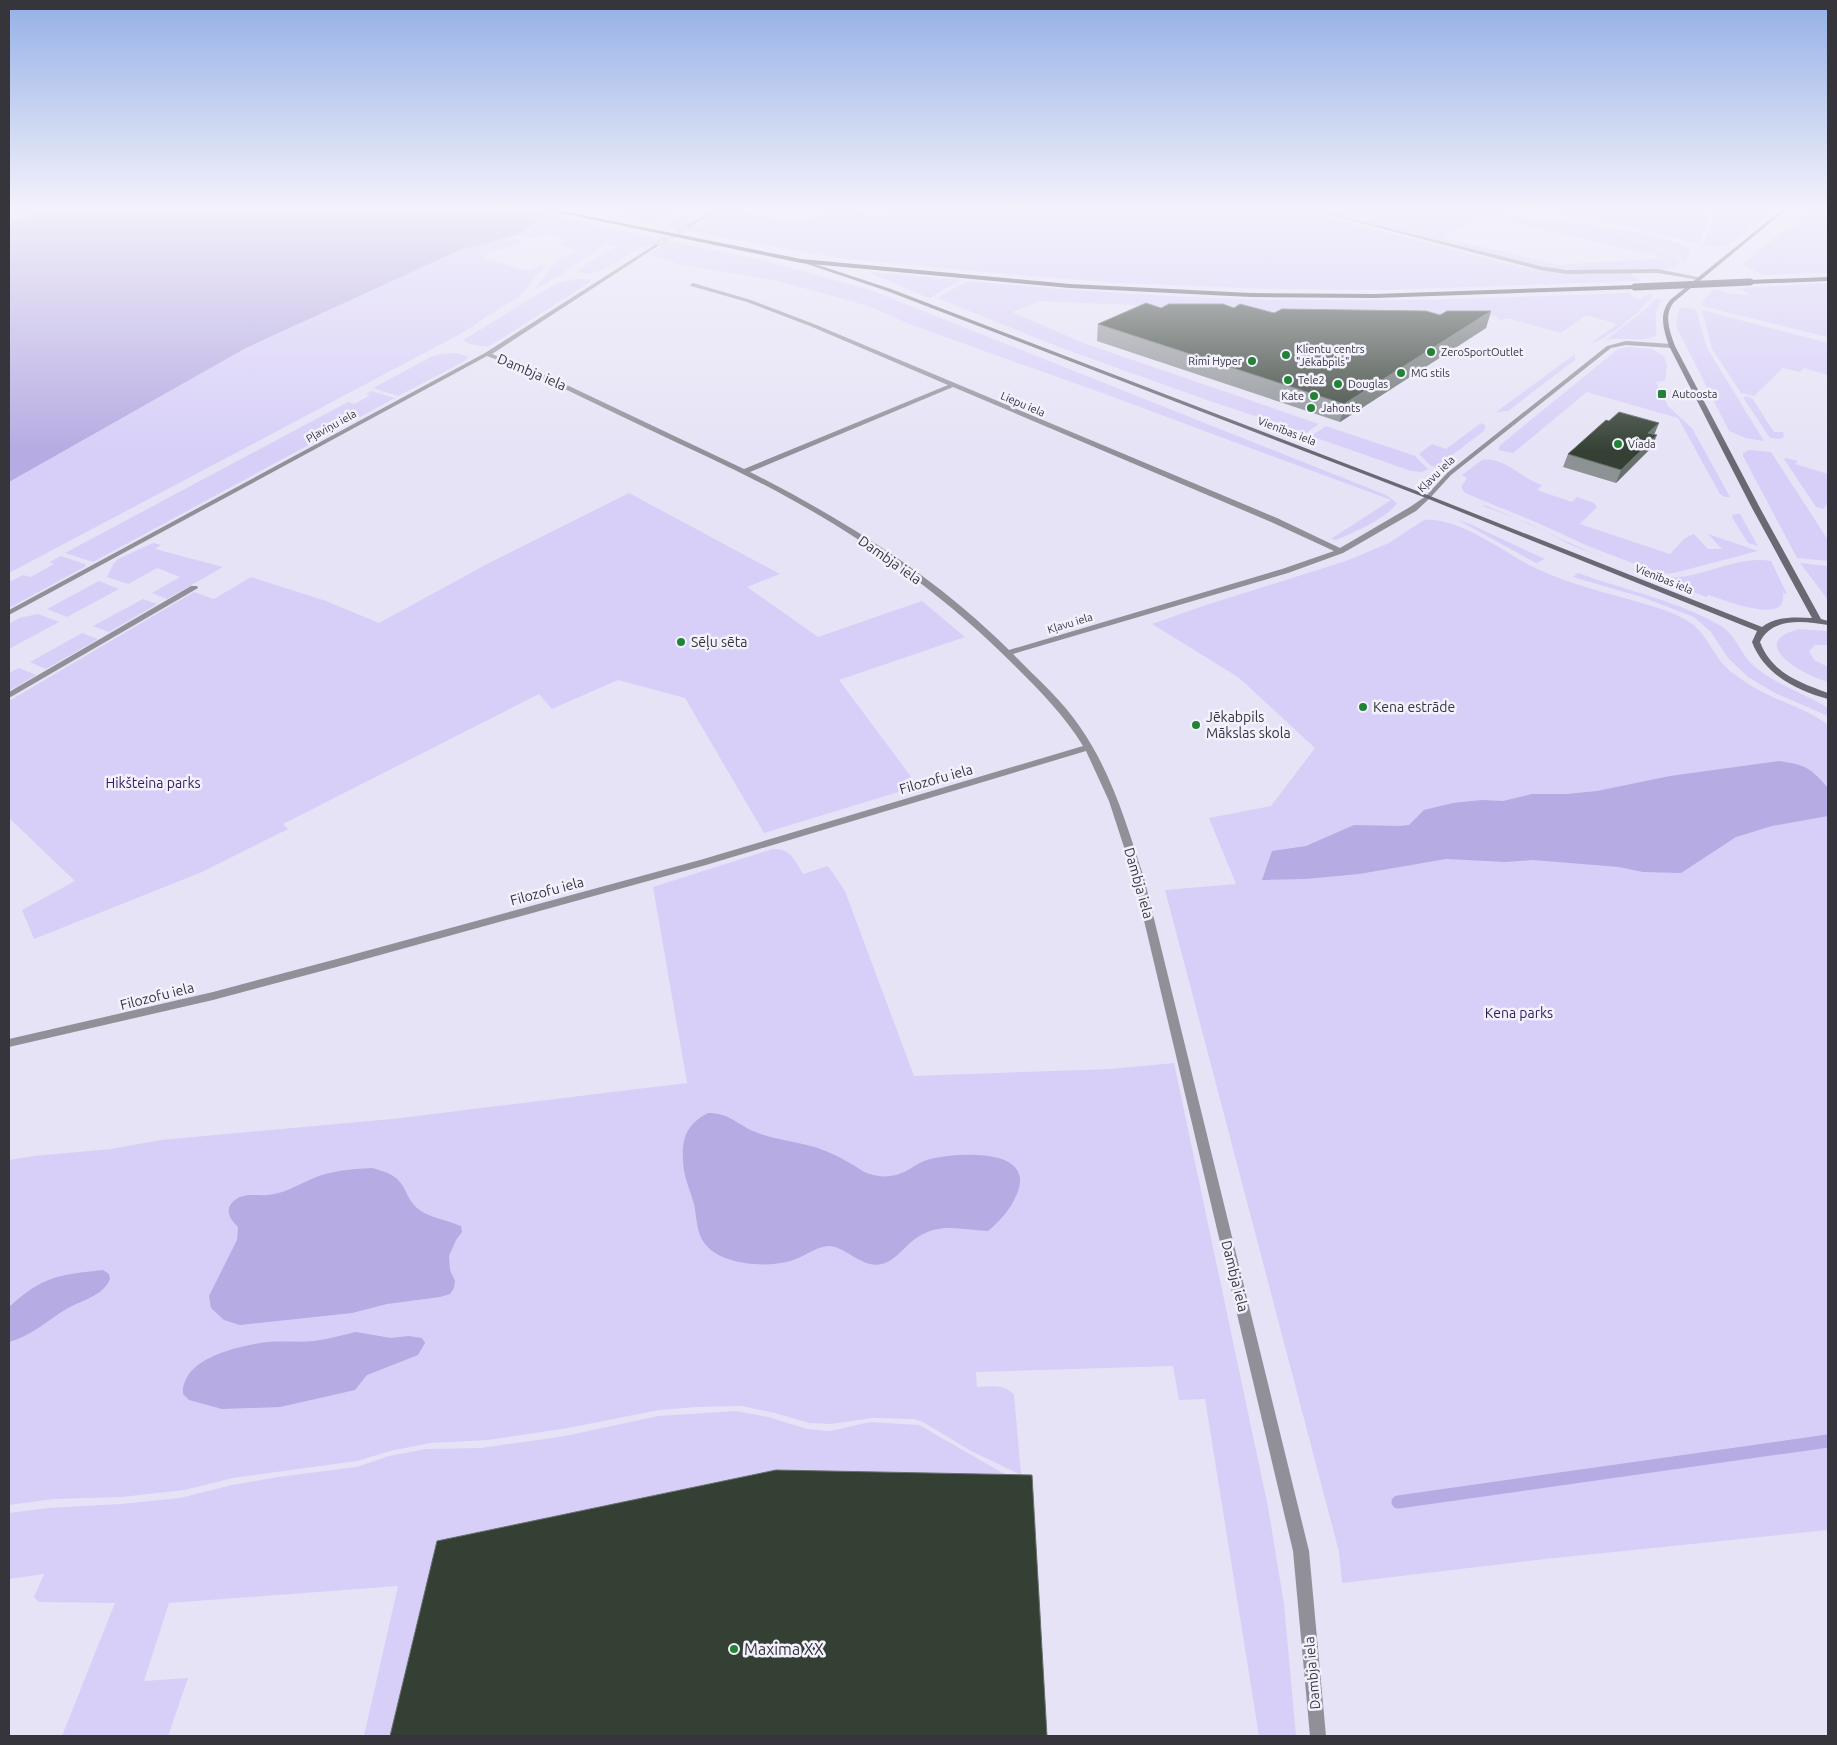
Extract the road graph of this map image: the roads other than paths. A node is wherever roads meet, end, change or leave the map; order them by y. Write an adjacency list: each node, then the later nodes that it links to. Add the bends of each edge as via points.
1 (587, 289): 8 (street, Pļaviņu iela)
2 (709, 289): 9 (street, Liepu iela, via 812,325)
3 (887, 289): 11 (main road, Vienības iela)
4 (1144, 289): 5 (main road, bridge, via 1251,295 1432,295)
5 (1573, 289)
6 (1685, 289): 7 (main road, via 1668,306 1666,328)
7 (1672, 346): 11 (street, Kļavu iela, via 1626,342 1609,347 1449,474); 15 (main road, via 1751,500)
8 (487, 354): 10 (street, Dambja iela, via 551,378); 14 (street, Pļaviņu iela)
9 (952, 385): 10 (street); 12 (street, Liepu iela, via 1274,520)
10 (744, 472): 18 (street, Dambja iela, via 873,546)
11 (1428, 497): 12 (street, Kļavu iela, via 1414,509); 17 (main road, Vienības iela)
12 (1340, 552): 18 (street, Kļavu iela)
13 (194, 588): 19 (street)
14 (9, 613)
15 (1818, 620): 16 (main road); 17 (main road, via 1785,621)
16 (1828, 623)
17 (1762, 630): 20 (main road, via 1756,642 1761,656 1777,672)
18 (1009, 653): 21 (street, Dambja iela, via 1066,714)
19 (9, 695)
20 (1828, 696)
21 (1088, 748): 22 (street, Filozofu iela, via 702,863 333,964 166,1008); 23 (street, Dambja iela, via 1109,788 1139,878 1302,1551)
22 (9, 1043)
23 (1318, 1736)

